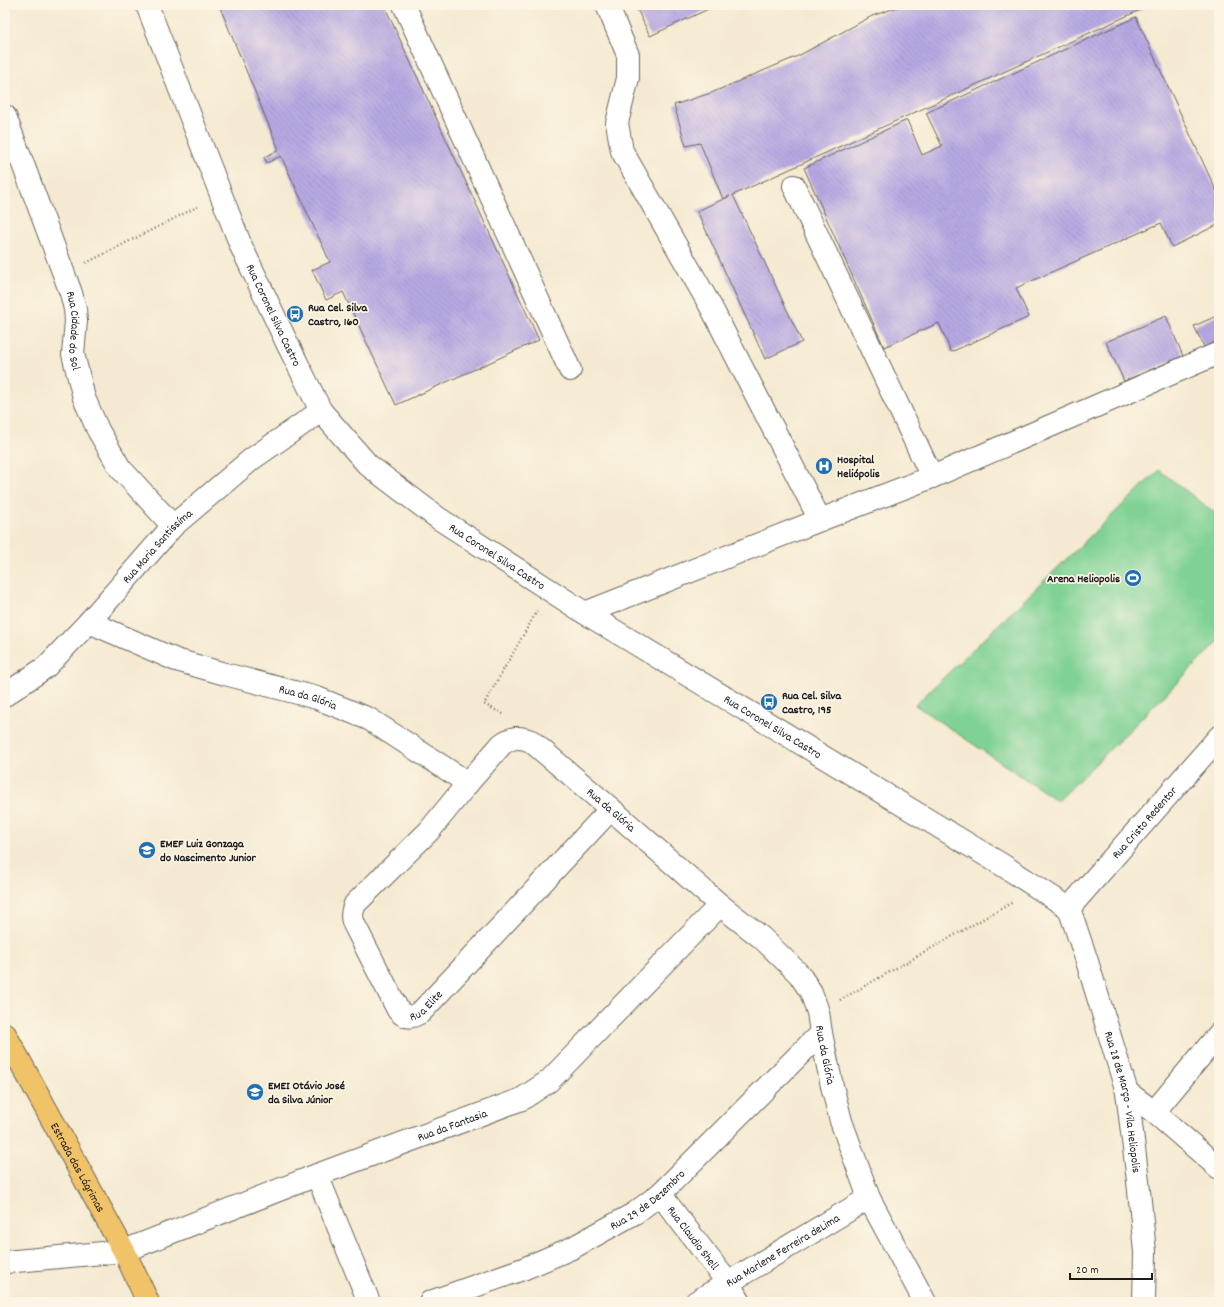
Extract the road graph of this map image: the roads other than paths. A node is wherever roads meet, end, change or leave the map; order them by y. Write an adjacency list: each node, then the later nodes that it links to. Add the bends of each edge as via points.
1 (147, 5): 8 (street, Rua Coronel Silva Castro, via 241,246)
2 (404, 5): 7 (street)
3 (607, 5): 10 (street, via 628,55 628,78 617,123 622,151 711,307)
4 (5, 116): 11 (street, Rua Cidade do Sol, via 71,293 76,321 73,354 84,398 98,430 120,468)
5 (794, 186): 9 (street)
6 (1219, 353): 9 (street)
7 (570, 370)
8 (321, 411): 11 (street, Rua Maria Santissíma, via 252,459); 12 (street, Rua Coronel Silva Castro, via 368,465 438,518)
9 (932, 477): 10 (street)
10 (820, 520): 12 (street)
11 (173, 526): 13 (street, Rua Maria Santissíma)
12 (585, 613): 19 (street, Rua Coronel Silva Castro, via 1004,866)
13 (88, 622): 14 (street, Rua Maria Santissíma, via 46,667); 16 (street, Rua da Glória, via 176,660 317,698 369,719)
14 (5, 695)
15 (1219, 737): 19 (street)
16 (468, 783): 17 (street, Rua da Glória, via 502,744 516,737 523,738 531,741); 17 (street, Rua Elite, via 429,831 355,904 351,913 352,920 398,1010 409,1017 421,1012)
17 (611, 809): 18 (street, Rua da Glória)
18 (720, 906): 20 (street, Rua da Glória, via 762,938 799,974 811,992); 26 (street, Rua da Fantasia, via 549,1081 522,1099)
19 (1069, 908): 23 (street, Rua 28 de Março - Vila Heliopolis)
20 (820, 1023): 27 (street, Rua 29 de Dezembro); 28 (street, Rua da Glória, via 841,1121)
21 (5, 1034): 29 (main road, Estrada das Lágrimas)
22 (1219, 1034): 24 (street)
23 (1127, 1092): 24 (street); 38 (street, Rua 28 de Março - Vila Heliopolis, via 1144,1252)
24 (1154, 1112): 25 (street)
25 (1219, 1168)
26 (317, 1175): 29 (street, Rua da Fantasia); 33 (street)
27 (660, 1194): 31 (street, Rua Claudio Shell); 34 (street, Rua 29 de Dezembro, via 635,1213 572,1248 523,1269)
28 (869, 1198): 31 (street, Rua Marlene Ferreira deLima); 37 (street, Rua da Glória)
29 (124, 1251): 30 (street, Rua da Fantasia); 32 (main road, Estrada das Lágrimas)
30 (5, 1262)
31 (728, 1283): 35 (street, Rua Marlene Ferreira deLima); 36 (street, Rua Claudio Shell)
32 (148, 1302)
33 (369, 1302)
34 (430, 1302)
35 (696, 1302)
36 (740, 1302)
37 (925, 1302)
38 (1144, 1302)

